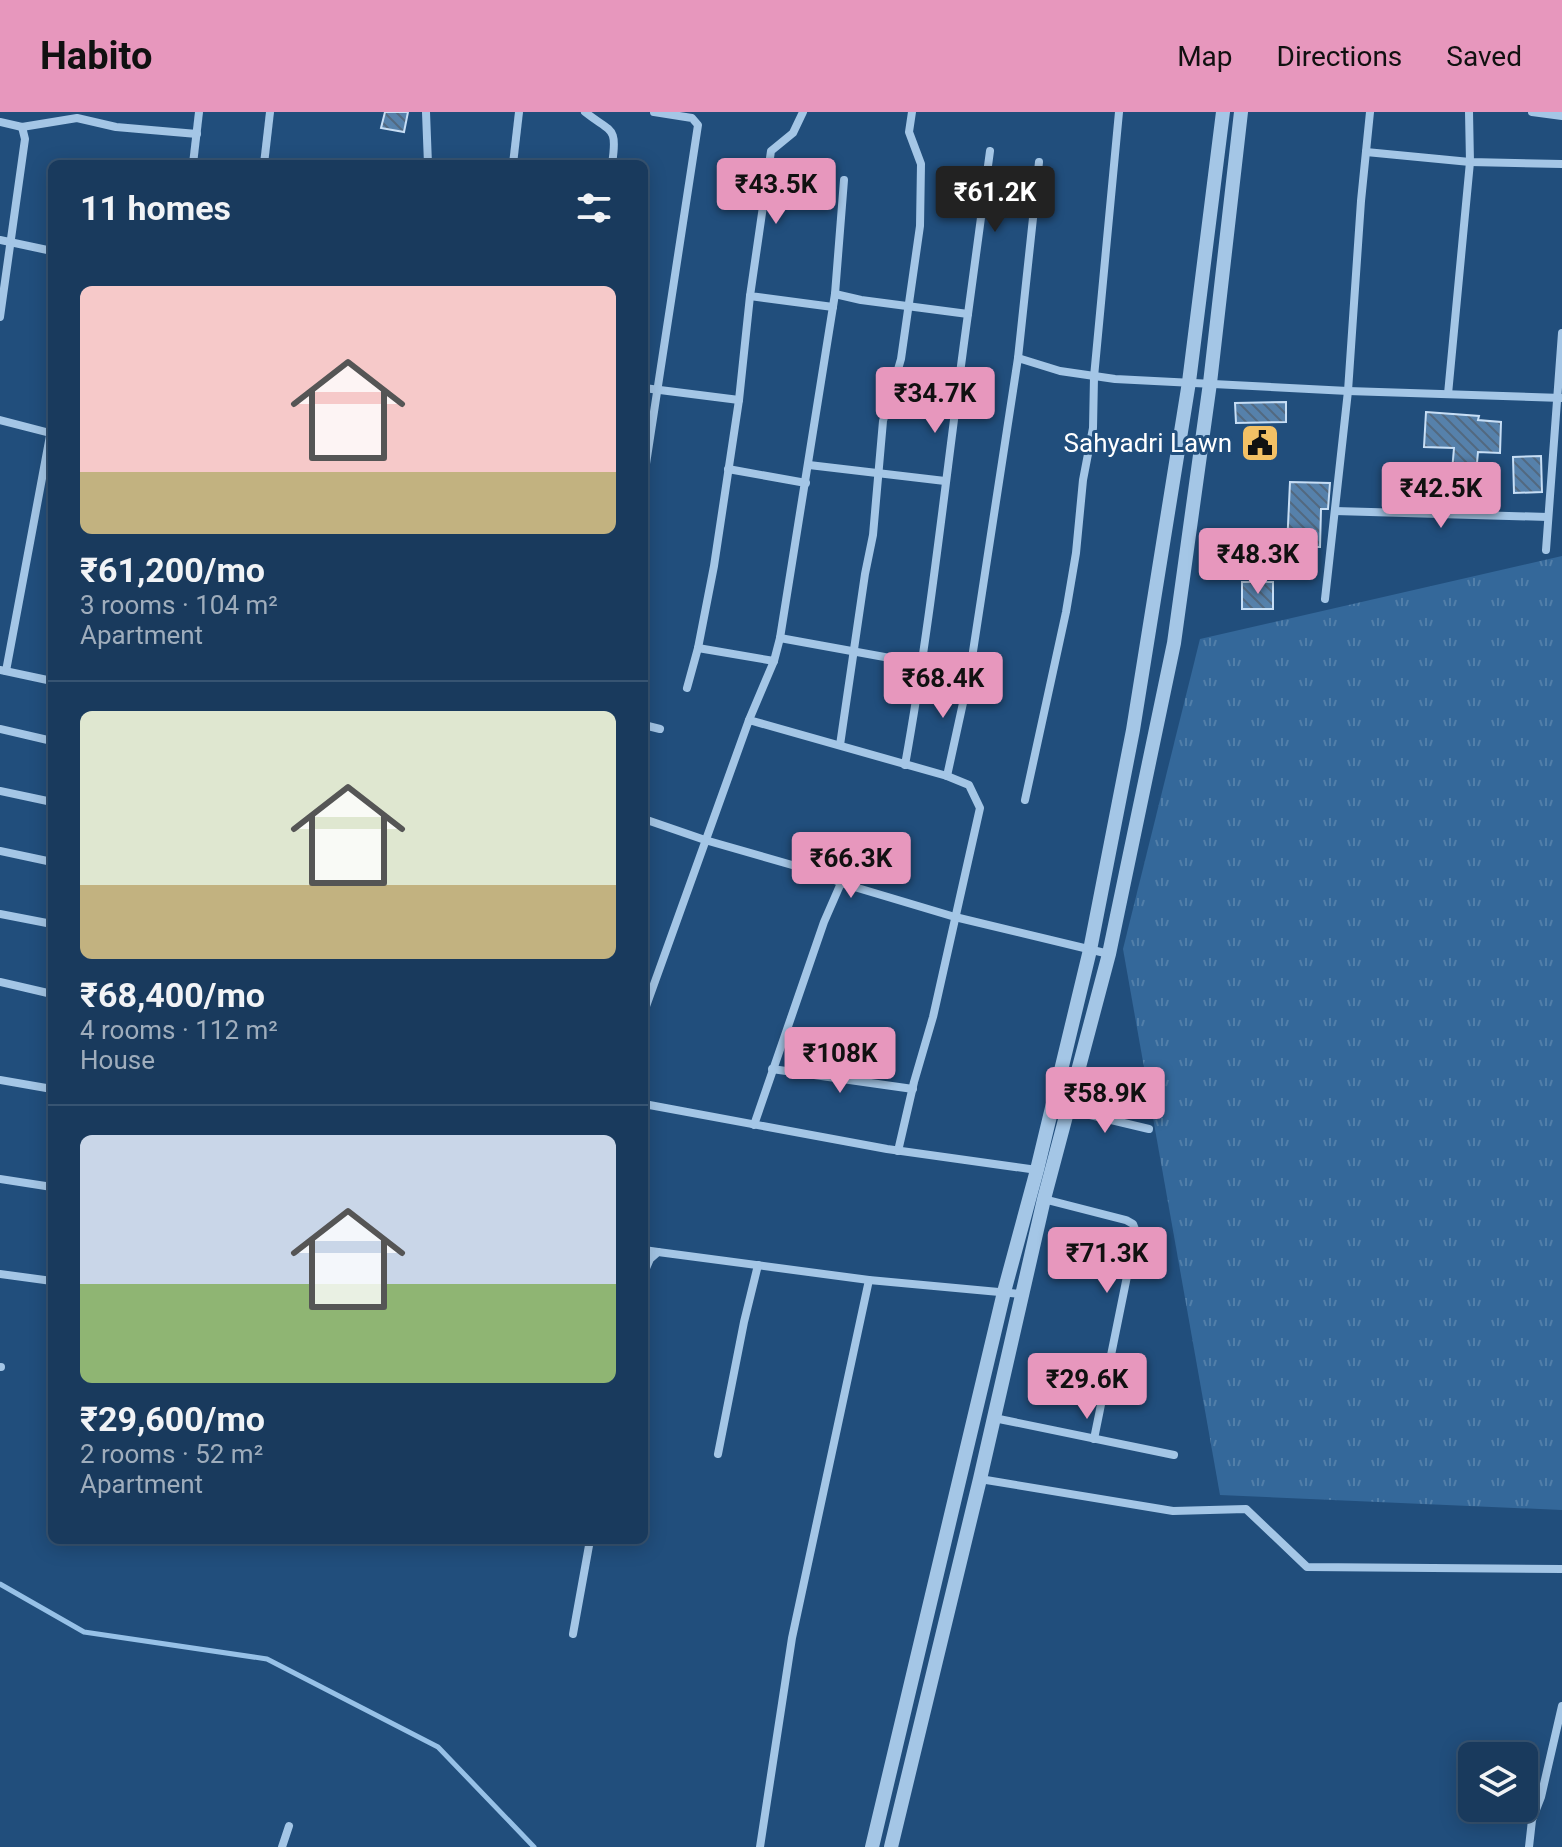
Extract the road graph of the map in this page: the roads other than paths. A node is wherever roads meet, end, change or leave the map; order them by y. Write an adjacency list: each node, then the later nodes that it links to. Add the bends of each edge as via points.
1 (199, 112): 18 (street)
2 (270, 112): 22 (street)
3 (426, 112): 23 (street)
4 (519, 112): 24 (street)
5 (585, 112): 25 (street, via 613,134)
6 (654, 112): 44 (street, via 692,118 698,125)
7 (803, 112): 33 (street, via 793,133 771,151)
8 (912, 112): 35 (street, via 909,132 921,164 922,196)
9 (1119, 112): 40 (street)
10 (1223, 112): 41 (street)
11 (1241, 112): 42 (street)
12 (1370, 112): 20 (street)
13 (1469, 112): 27 (street)
14 (1532, 112): 15 (street)
15 (1562, 116)
16 (0, 122): 17 (street)
17 (22, 127): 18 (street, via 77,118); 30 (street, via 25,139)
18 (197, 134): 21 (street)
19 (990, 151): 36 (street)
20 (1366, 152): 27 (street); 45 (street)
21 (194, 160)
22 (264, 160)
23 (428, 160)
24 (513, 160)
25 (612, 160)
26 (1039, 162): 39 (street)
27 (1470, 162): 28 (street); 46 (street)
28 (1562, 164)
29 (844, 180): 32 (street)
30 (5, 242): 31 (street); 37 (street)
31 (48, 250)
32 (835, 294): 34 (street); 35 (street)
33 (750, 296): 34 (street); 48 (street)
34 (833, 307): 53 (street)
35 (908, 307): 36 (street); 55 (street, via 901,359 883,421)
36 (968, 314): 56 (street)
37 (0, 317)
38 (1562, 333): 47 (street)
39 (1018, 358): 40 (street); 77 (street, via 970,671)
40 (1094, 377): 41 (street); 79 (street, via 1093,428 1076,553)
41 (1189, 382): 42 (street); 89 (street, via 1133,730)
42 (1210, 383): 45 (street); 90 (street, via 1174,643)
43 (648, 389): 44 (street)
44 (656, 390): 48 (street); 52 (street)
45 (1348, 391): 46 (street); 58 (street)
46 (1448, 394): 47 (street)
47 (1559, 398): 59 (street)
48 (739, 400): 54 (street)
49 (0, 420): 50 (street)
50 (48, 428)
51 (48, 444): 67 (street)
52 (648, 448)
53 (809, 465): 55 (street); 57 (street)
54 (728, 469): 57 (street); 63 (street)
55 (879, 472): 56 (street); 64 (street)
56 (945, 481): 66 (street)
57 (806, 483): 62 (street)
58 (1335, 511): 59 (street); 61 (street)
59 (1548, 517): 60 (street)
60 (1546, 550)
61 (1325, 599)
62 (780, 638): 64 (street); 65 (street)
63 (698, 648): 65 (street); 69 (street)
64 (855, 652): 66 (street); 75 (street)
65 (774, 661): 70 (street)
66 (923, 664): 76 (street)
67 (3, 671): 68 (street)
68 (48, 680)
69 (687, 688)
70 (749, 720): 75 (street); 82 (street)
71 (648, 726): 73 (street)
72 (0, 729): 74 (street)
73 (660, 729)
74 (48, 740)
75 (840, 745): 76 (street)
76 (905, 765): 77 (street)
77 (947, 776): 87 (street, via 969,785 980,808)
78 (0, 791): 80 (street)
79 (1025, 800)
80 (48, 801)
81 (648, 820): 82 (street)
82 (705, 840): 85 (street); 93 (street)
83 (0, 851): 84 (street)
84 (48, 861)
85 (841, 883): 87 (street); 94 (street)
86 (0, 914): 88 (street)
87 (955, 917): 89 (street); 97 (street)
88 (48, 923)
89 (1090, 950): 90 (street); 103 (street)
90 (1109, 954): 99 (street)
91 (0, 982): 92 (street)
92 (48, 993)
93 (648, 1001)
94 (772, 1069): 97 (street); 100 (street)
95 (0, 1080): 96 (street)
96 (48, 1088)
97 (913, 1089): 102 (street)
98 (648, 1105): 100 (street)
99 (1069, 1110): 101 (street); 103 (street)
100 (754, 1125): 102 (street)
101 (1149, 1129)
102 (898, 1151): 103 (street)
103 (1044, 1171): 106 (street); 114 (street)
104 (0, 1179): 105 (street)
105 (48, 1186)
106 (1044, 1199): 115 (street); 117 (street, via 1126,1220 1136,1232)
107 (648, 1251): 108 (street)
108 (658, 1252): 109 (street); 110 (street)
109 (648, 1264)
110 (758, 1265): 113 (street); 118 (street)
111 (0, 1274): 112 (street)
112 (48, 1280)
113 (869, 1280): 114 (street); 127 (street, via 792,1638)
114 (1004, 1292): 115 (street); 128 (street)
115 (1021, 1294): 116 (street)
116 (994, 1418): 117 (street); 120 (street)
117 (1094, 1439): 119 (street)
118 (718, 1454)
119 (1174, 1455)
120 (980, 1479): 122 (street, via 1173,1511 1246,1509 1307,1567); 129 (street)
121 (589, 1544): 123 (street)
122 (1562, 1569)
123 (573, 1634)
124 (1562, 1706): 130 (street)
125 (289, 1826): 126 (street)
126 (282, 1847)
127 (760, 1847)
128 (872, 1847)
129 (891, 1847)
130 (1529, 1847)

